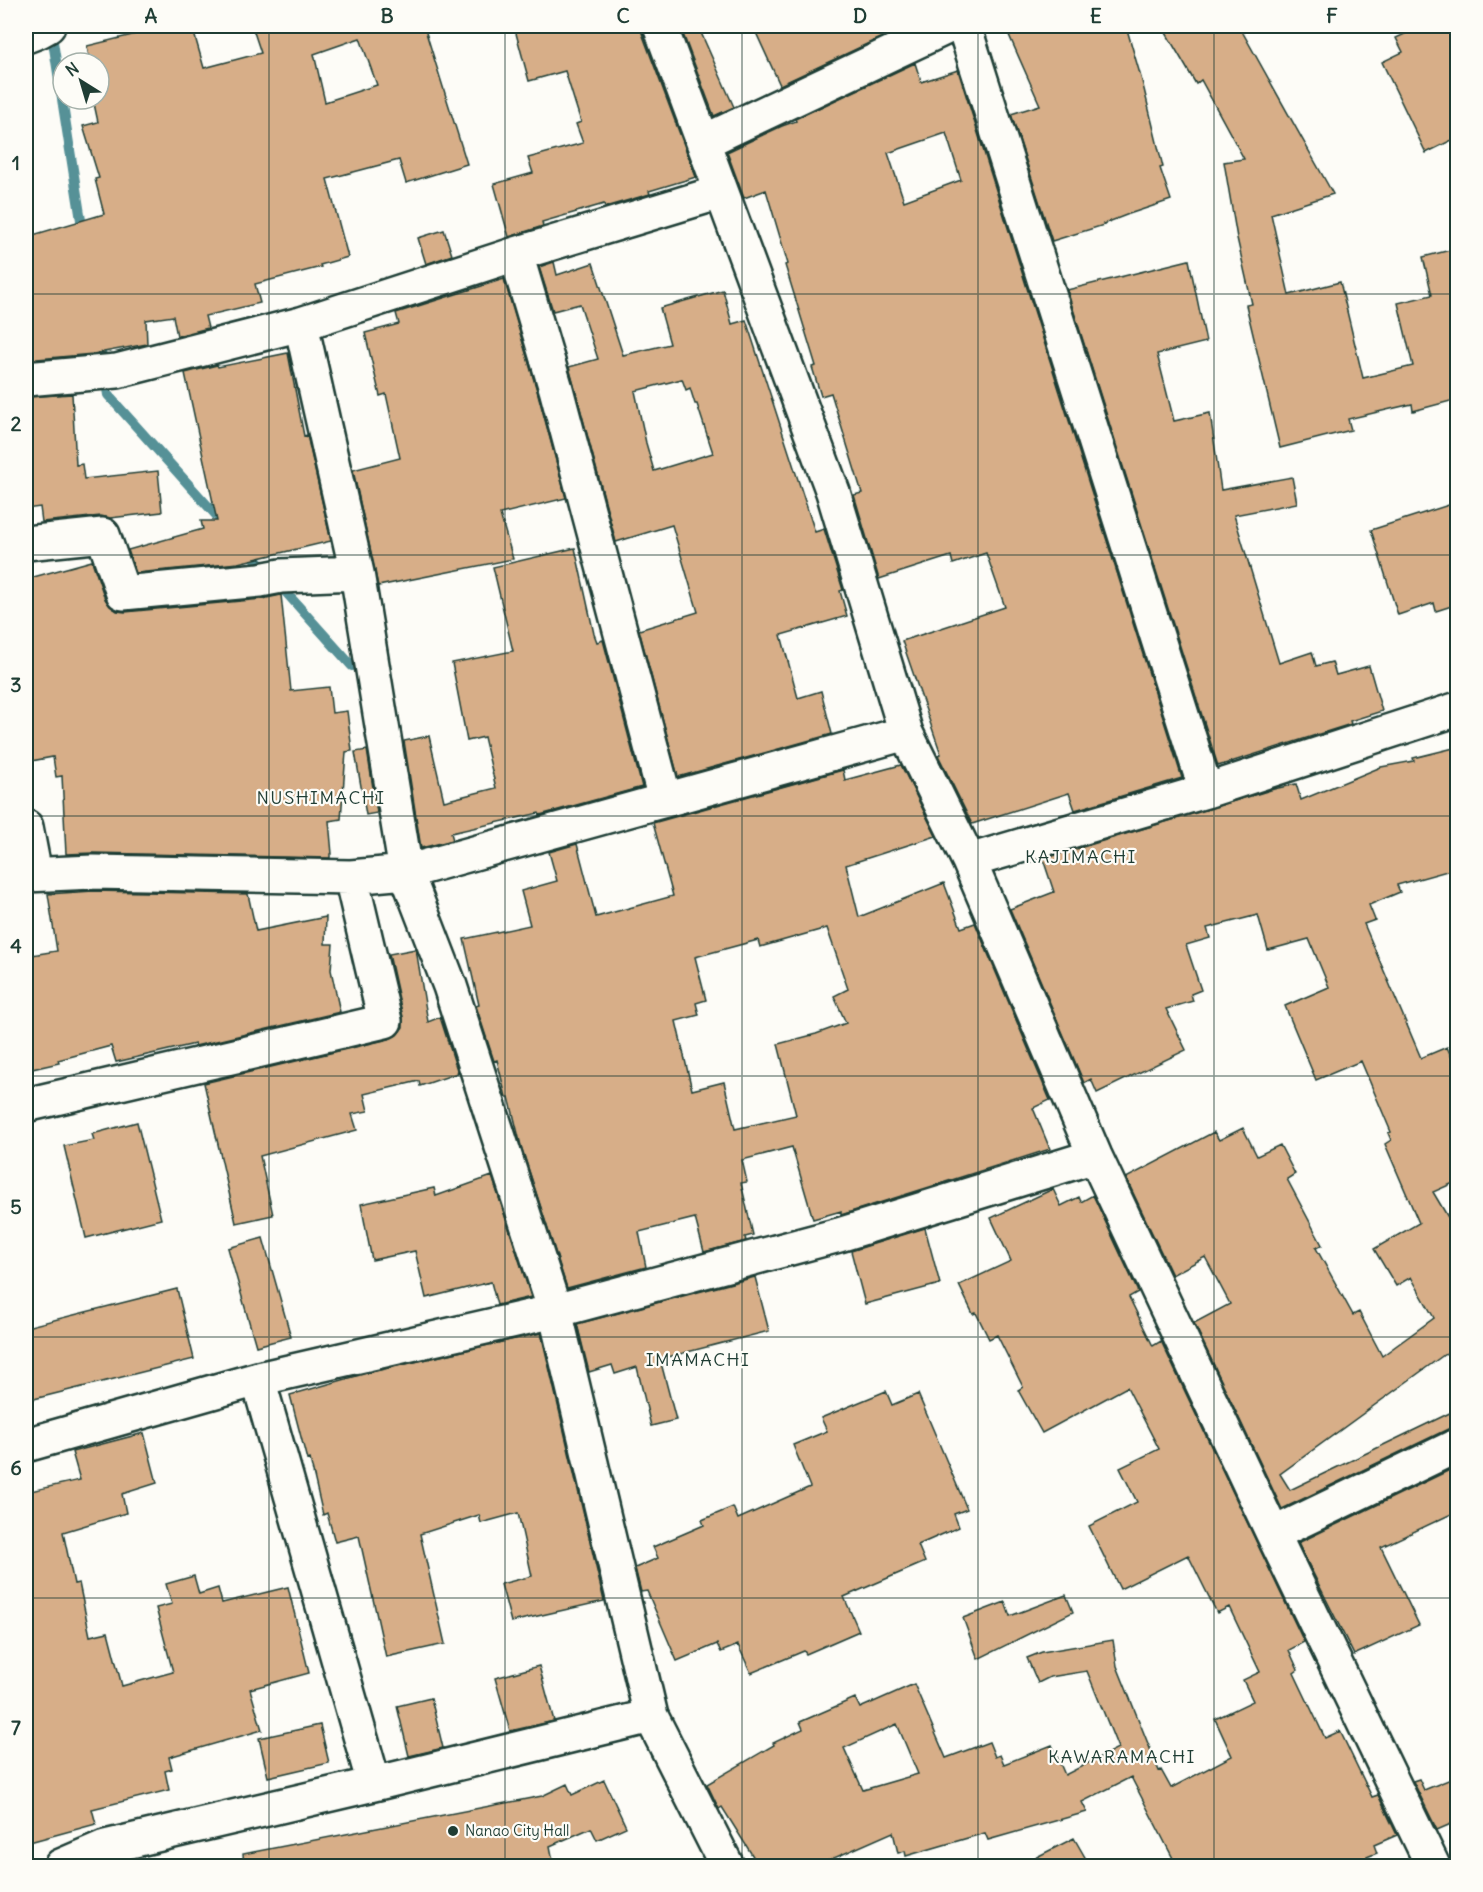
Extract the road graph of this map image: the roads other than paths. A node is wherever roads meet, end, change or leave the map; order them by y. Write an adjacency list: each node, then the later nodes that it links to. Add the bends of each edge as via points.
1 (660, 26): 4 (street)
2 (949, 26): 4 (street)
3 (964, 26): 13 (street)
4 (703, 142): 5 (street)
5 (721, 192): 6 (street); 12 (street, via 833,492)
6 (516, 254): 7 (street); 14 (street)
7 (301, 324): 8 (street, via 102,372); 10 (street)
8 (26, 379)
9 (26, 543): 10 (street, via 103,535 123,593)
10 (357, 573): 17 (street)
11 (1458, 710): 13 (street)
12 (906, 733): 14 (street); 16 (street)
13 (1206, 790): 16 (street)
14 (665, 799): 17 (street)
15 (26, 827): 18 (street)
16 (969, 861): 21 (street)
17 (406, 872): 19 (street); 22 (street, via 450,986)
18 (30, 874): 19 (street)
19 (351, 877): 20 (street, via 385,1021)
20 (26, 1105)
21 (1095, 1156): 22 (street, via 839,1235); 26 (street)
22 (555, 1311): 23 (street); 27 (street)
23 (258, 1379): 24 (street); 28 (street)
24 (26, 1445)
25 (1458, 1445): 26 (street)
26 (1273, 1534): 31 (street)
27 (651, 1716): 28 (street); 30 (street)
28 (374, 1784): 29 (street, via 105,1847)
29 (60, 1866)
30 (727, 1866)
31 (1433, 1866)

